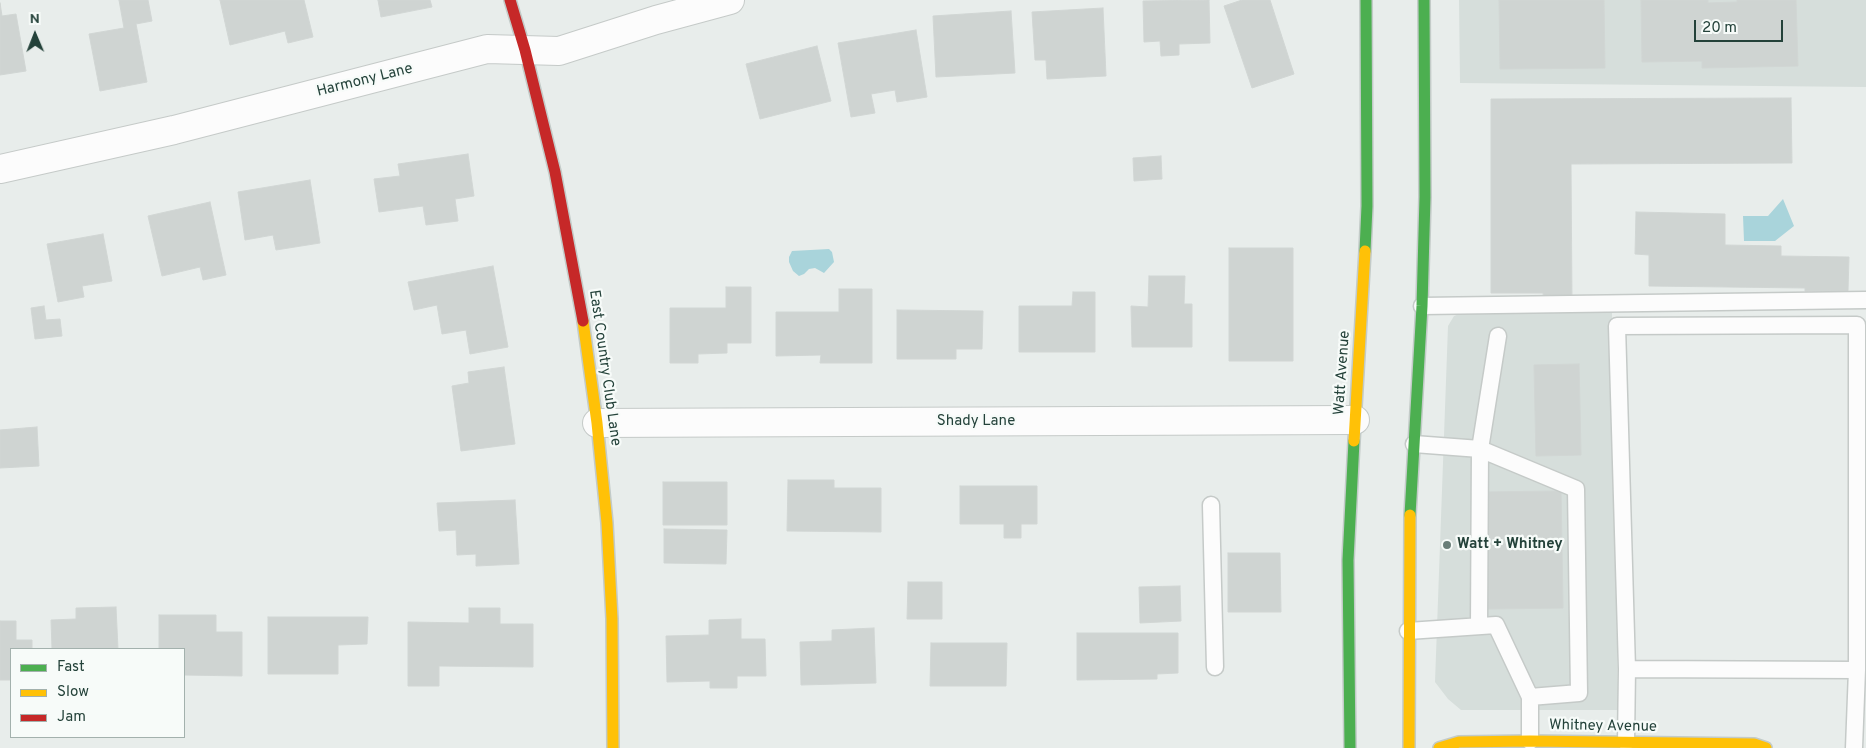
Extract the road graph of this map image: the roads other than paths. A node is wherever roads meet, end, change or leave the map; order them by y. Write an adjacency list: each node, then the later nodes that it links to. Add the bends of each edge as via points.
1 (510, 0): 5 (main road, East Country Club Lane)
2 (730, 0): 5 (street, Harmony Lane, via 559,51)
3 (1366, 0): 10 (main road, Watt Avenue, via 1367,206)
4 (1424, 0): 8 (main road)
5 (525, 50): 6 (street, Harmony Lane, via 487,50 174,130); 11 (main road, East Country Club Lane, via 556,172 580,302)
6 (0, 169)
7 (1866, 300): 8 (lane)
8 (1422, 306): 12 (main road)
9 (1498, 336): 13 (lane)
10 (1354, 420): 11 (street, Shady Lane); 24 (main road, Watt Avenue, via 1348,560)
11 (597, 423): 23 (main road, East Country Club Lane, via 610,580)
12 (1414, 444): 13 (lane); 16 (main road)
13 (1480, 449): 15 (lane); 20 (lane, via 1576,489 1579,693)
14 (1210, 505): 17 (lane)
15 (1479, 626): 16 (lane); 20 (lane, via 1496,625)
16 (1408, 631): 25 (main road)
17 (1215, 667)
18 (1627, 669): 19 (lane); 19 (lane, via 1617,326 1857,326); 22 (lane)
19 (1857, 670): 28 (lane)
20 (1530, 697): 21 (lane)
21 (1530, 741): 22 (main road, Whitney Avenue); 26 (main road, Whitney Avenue, via 1459,742)
22 (1626, 742): 27 (main road, Whitney Avenue, via 1754,744)
23 (613, 748)
24 (1350, 748)
25 (1409, 748)
26 (1439, 748)
27 (1766, 748)
28 (1854, 748)

